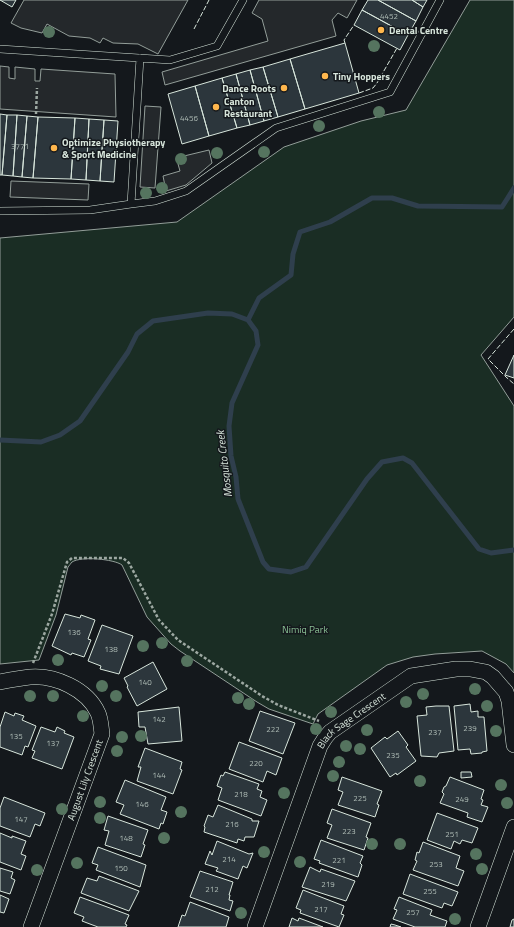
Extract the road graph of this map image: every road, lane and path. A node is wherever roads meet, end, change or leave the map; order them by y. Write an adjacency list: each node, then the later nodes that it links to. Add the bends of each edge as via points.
1 (243, 0): 4 (lane, via 217,46 170,60)
2 (440, 0): 7 (lane, via 390,92 276,128 186,191 154,201)
3 (0, 49): 4 (lane)
4 (140, 58): 7 (lane)
5 (37, 88): 6 (path)
6 (36, 114)
7 (131, 204): 8 (lane, via 90,210)
8 (0, 211)
9 (26, 664): 11 (path, via 33,663 52,614 67,562 72,558 123,558 129,563 159,620 178,640 262,696)
10 (0, 682): 14 (street, August Lily Crescent, via 30,677 59,681 71,686 86,698 97,712 101,723 102,734)
11 (322, 722)
12 (514, 745): 15 (street, Black Sage Crescent, via 509,701 500,684 486,672 470,669 450,670 411,676 397,685 330,732 320,746)
13 (514, 827): 16 (street)
14 (31, 927)
15 (254, 927)
16 (478, 927)

